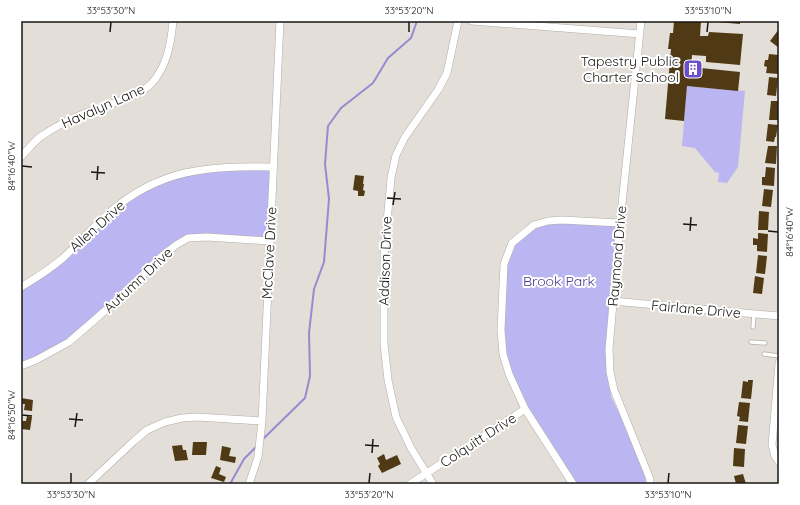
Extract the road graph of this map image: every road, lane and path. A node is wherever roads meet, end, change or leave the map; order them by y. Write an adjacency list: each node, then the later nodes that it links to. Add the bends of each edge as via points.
1 (173, 21): 7 (street, Havalyn Lane, via 167,56 161,71 151,84 140,92 56,127 39,138)
2 (280, 21): 8 (street, McClave Drive)
3 (458, 21): 25 (street, Addison Drive, via 447,73 396,155 390,178 387,210 384,344 388,380 396,417 410,448)
4 (472, 21): 6 (street)
5 (641, 21): 6 (street, Raymond Drive)
6 (640, 34): 9 (street, Raymond Drive)
7 (21, 157)
8 (273, 167): 10 (street, McClave Drive); 11 (street, Allen Drive, via 206,168 152,184 109,213 64,257)
9 (620, 223): 12 (street, Raymond Drive); 22 (street, via 548,221 534,225 512,243 504,264 501,330 503,354 509,374)
10 (270, 241): 21 (street, Autumn Drive, via 207,237 188,238 176,244 114,304 69,342); 23 (street, McClave Drive)
11 (21, 287)
12 (612, 301): 13 (street, Fairlane Drive); 31 (street, Raymond Drive, via 610,372 614,390)
13 (754, 314): 14 (street, Fairlane Drive); 15 (lane)
14 (779, 316)
15 (753, 327)
16 (751, 342): 17 (lane)
17 (765, 343)
18 (764, 354): 19 (lane)
19 (779, 356)
20 (779, 363): 24 (street, via 772,445)
21 (21, 366)
22 (525, 409): 25 (street, Colquitt Drive); 30 (street)
23 (262, 421): 26 (street, via 197,417 165,422 147,430); 27 (street, McClave Drive, via 258,456)
24 (779, 462)
25 (427, 474): 28 (street, Colquitt Drive); 29 (street, Addison Drive)
26 (88, 484)
27 (249, 484)
28 (410, 484)
29 (433, 484)
30 (574, 484)
31 (650, 484)

